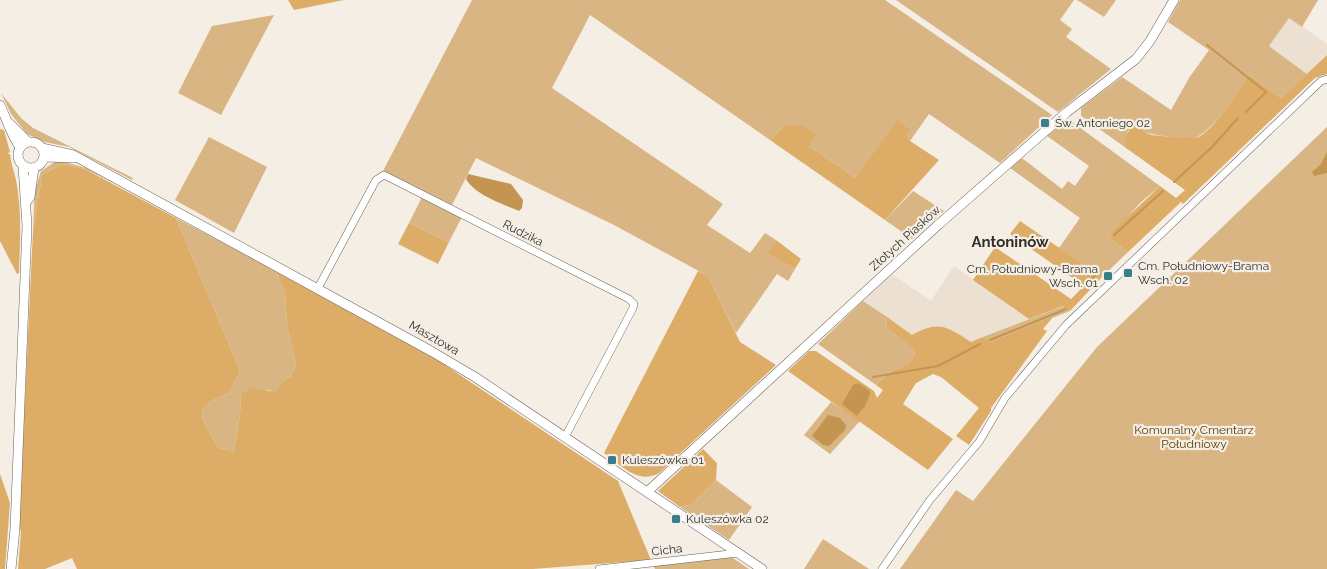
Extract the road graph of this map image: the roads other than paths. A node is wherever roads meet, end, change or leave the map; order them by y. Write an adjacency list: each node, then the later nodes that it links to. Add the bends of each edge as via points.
1 (1174, 0): 11 (street, Złotych Piasków, via 1136,59 1067,112 944,219)
2 (1327, 79): 16 (street, via 1321,81 1066,324 1005,398 979,442 935,494)
3 (0, 105): 4 (street)
4 (24, 145): 5 (street, via 36,143); 6 (street, via 18,156)
5 (43, 152): 7 (street, via 41,165); 9 (street, Masztowa, via 76,158)
6 (23, 166): 7 (street); 8 (street)
7 (34, 168): 8 (street)
8 (27, 202): 13 (street)
9 (318, 288): 10 (street, Masztowa, via 475,377); 10 (street, Rudzika, via 376,180 384,175 629,299 634,304 633,308)
10 (565, 437): 11 (street, Masztowa)
11 (647, 492): 12 (street, Masztowa)
12 (738, 553): 14 (street, Cicha); 15 (street, Masztowa)
13 (11, 569)
14 (599, 569)
15 (762, 569)
16 (882, 569)

